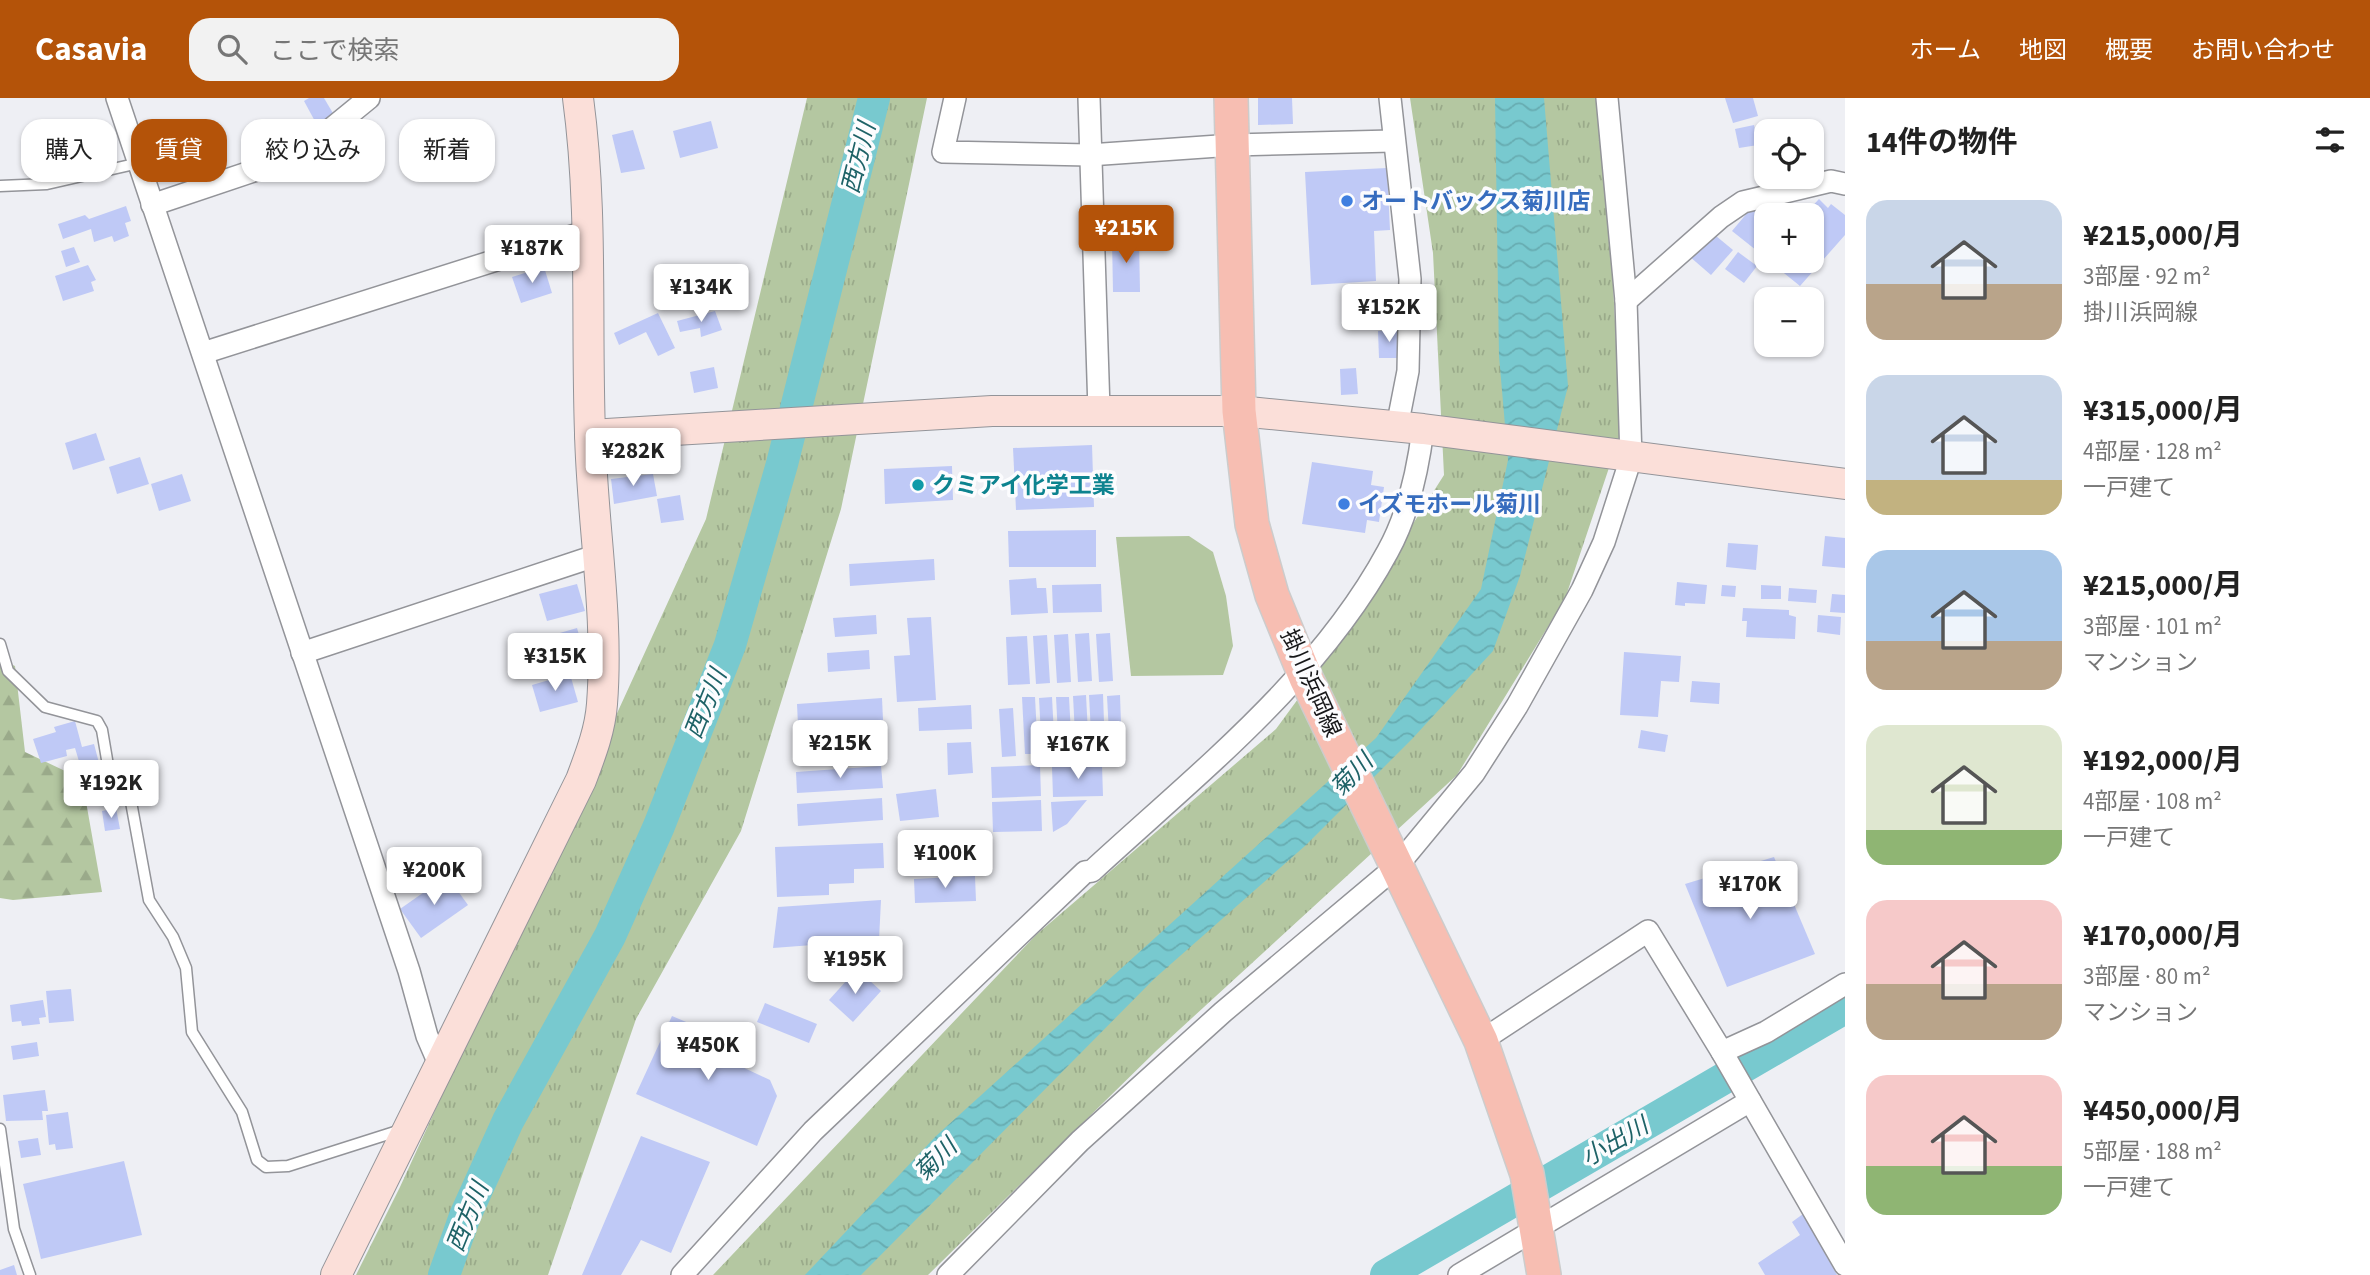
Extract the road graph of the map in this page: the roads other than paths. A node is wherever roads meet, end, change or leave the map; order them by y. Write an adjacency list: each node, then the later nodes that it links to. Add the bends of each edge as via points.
1 (117, 98): 9 (street)
2 (369, 98): 17 (street, via 298,156)
3 (578, 98): 18 (street)
4 (955, 98): 12 (street, via 943,152)
5 (1088, 98): 12 (street)
6 (1231, 98): 11 (main road, 掛川浜岡線)
7 (1390, 98): 10 (street)
8 (1607, 98): 19 (street)
9 (131, 139)
10 (1392, 141): 11 (street); 23 (street, via 1410,279 1408,371)
11 (1233, 145): 12 (street); 22 (main road, 掛川浜岡線)
12 (1089, 155): 21 (street)
13 (131, 165): 16 (lane, via 47,184)
14 (145, 182): 17 (street)
15 (1845, 184): 19 (street, via 1831,181 1743,202)
16 (0, 186)
17 (152, 205): 20 (street)
18 (587, 231): 20 (street); 24 (street)
19 (1626, 300): 25 (street)
20 (203, 353): 29 (street)
21 (1099, 410): 22 (street); 24 (street, via 992,411)
22 (1238, 411): 23 (street); 30 (main road, 掛川浜岡線, via 1252,524 1272,595)
23 (1419, 429): 25 (street); 30 (street, via 1418,469 1390,549 1358,602)
24 (590, 435): 27 (street)
25 (1627, 457): 26 (street); 31 (street, via 1604,541 1583,590 1474,773)
26 (1845, 484)
27 (597, 555): 29 (street); 35 (street, via 602,705 594,744)
28 (0, 644): 37 (lane, via 8,671 45,706 97,721 102,730 112,789 129,791 149,900 186,968 192,1031 242,1112 257,1160 266,1167 288,1166)
29 (302, 653): 35 (street)
30 (1304, 673): 31 (main road, 掛川浜岡線); 43 (street, via 1092,871 1085,872 823,1121)
31 (1397, 866): 33 (main road, 掛川浜岡線); 44 (street, via 1223,1012 1080,1141)
32 (1845, 984): 34 (street)
33 (1481, 1041): 34 (street, via 1648,931); 39 (main road, 掛川浜岡線, via 1527,1174)
34 (1722, 1052): 36 (street)
35 (440, 1066): 37 (street)
36 (1750, 1101): 39 (street); 40 (street)
37 (408, 1128): 42 (street)
38 (0, 1129): 41 (lane, via 14,1229)
39 (1537, 1224): 45 (street); 46 (main road, 掛川浜岡線)
40 (1845, 1265)
41 (30, 1275)
42 (336, 1275)
43 (682, 1275)
44 (948, 1275)
45 (1460, 1275)
46 (1544, 1275)

